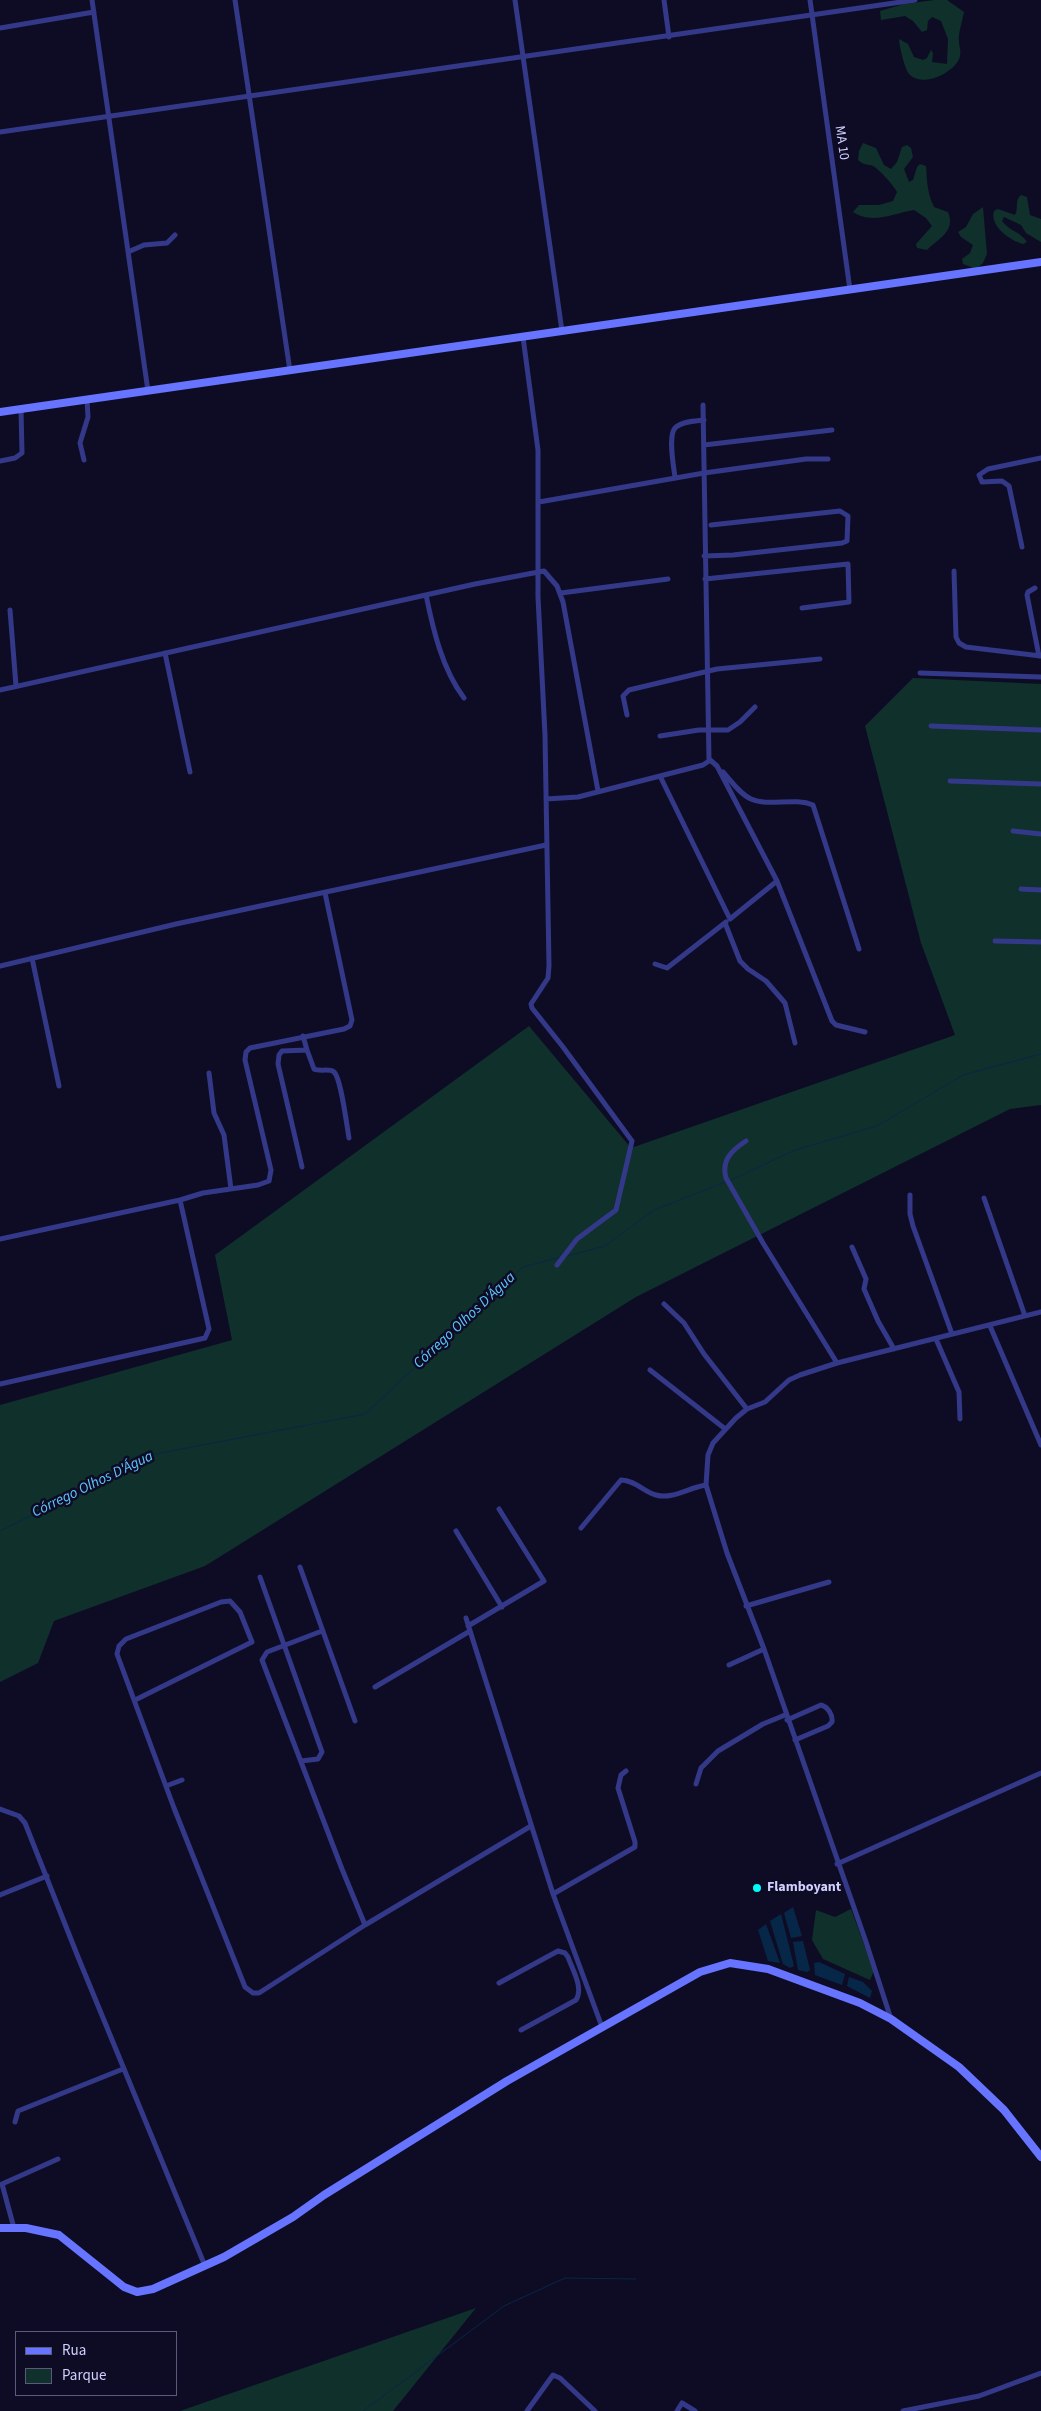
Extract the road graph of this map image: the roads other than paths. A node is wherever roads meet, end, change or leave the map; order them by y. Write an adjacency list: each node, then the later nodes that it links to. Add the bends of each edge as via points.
1 (92, 0): 7 (street)
2 (235, 0): 12 (street)
3 (515, 0): 11 (street)
4 (664, 0): 10 (street)
5 (810, 0): 8 (street, MA 10)
6 (914, 0): 8 (street)
7 (94, 12): 9 (street); 13 (street)
8 (812, 16): 10 (street); 18 (street, MA 10)
9 (0, 28)
10 (669, 37): 11 (street)
11 (523, 58): 12 (street); 19 (street)
12 (249, 96): 13 (street); 21 (street)
13 (109, 117): 14 (street); 16 (street)
14 (0, 132)
15 (175, 235): 16 (street, via 169,242 144,245)
16 (128, 252): 22 (street)
17 (1041, 262): 18 (street)
18 (850, 290): 19 (street)
19 (562, 331): 20 (street)
20 (523, 337): 21 (street); 36 (street, via 538,450)
21 (290, 371): 22 (street)
22 (148, 391): 23 (street)
23 (87, 400): 25 (street); 32 (street, via 88,417 80,443)
24 (703, 405): 27 (street)
25 (21, 409): 26 (street); 33 (street, via 22,453)
26 (0, 412)
27 (704, 420): 29 (street); 35 (street, via 684,423 675,427 671,434)
28 (832, 430): 29 (street)
29 (704, 445): 34 (street)
30 (1041, 458): 38 (street, via 988,469 979,474 982,482 1002,481 1009,486)
31 (828, 459): 34 (street)
32 (84, 460)
33 (0, 461)
34 (704, 473): 35 (street); 39 (street)
35 (675, 478): 36 (street)
36 (539, 502): 41 (street)
37 (711, 525): 39 (street, via 840,511 848,516 848,537 842,543)
38 (1022, 547)
39 (704, 556): 43 (street)
40 (954, 571): 50 (street, via 956,637 959,643 966,647)
41 (538, 572): 45 (street, via 549,574); 46 (street); 71 (street)
42 (668, 579): 45 (street)
43 (705, 579): 47 (street, via 848,564 849,602); 52 (street)
44 (1035, 588): 50 (street, via 1026,596)
45 (560, 593): 70 (street)
46 (426, 595): 49 (street); 57 (street, via 436,638 455,685)
47 (802, 608)
48 (10, 610): 55 (street)
49 (165, 652): 55 (street); 66 (street)
50 (1040, 656)
51 (820, 660): 52 (street)
52 (706, 671): 59 (street, via 627,690 623,696); 61 (street)
53 (920, 673): 54 (street)
54 (1041, 677)
55 (16, 686): 56 (street)
56 (0, 690)
57 (464, 698)
58 (755, 707): 61 (street, via 732,728)
59 (627, 714)
60 (931, 726): 62 (street)
61 (708, 730): 63 (street); 64 (street)
62 (1041, 730)
63 (660, 736)
64 (709, 759): 65 (street); 67 (street, via 705,765)
65 (718, 766): 75 (street); 83 (street, via 741,792 754,800 813,805)
66 (190, 772)
67 (660, 776): 70 (street); 79 (street)
68 (950, 781): 69 (street)
69 (1041, 784)
70 (598, 791): 71 (street, via 572,798)
71 (546, 799): 74 (street)
72 (1013, 831): 73 (street)
73 (1041, 834)
74 (546, 845): 78 (street); 102 (street, via 548,978 532,1000 532,1008 632,1142 616,1210 577,1239)
75 (777, 881): 79 (street); 87 (street, via 833,1022)
76 (1021, 889): 77 (street)
77 (1041, 890)
78 (325, 893): 84 (street); 88 (street, via 352,1020 346,1028)
79 (730, 919): 80 (street)
80 (725, 923): 85 (street, via 667,968); 89 (street, via 740,961 773,987 785,1003)
81 (995, 941): 82 (street)
82 (1041, 942)
83 (859, 949)
84 (32, 958): 86 (street); 92 (street)
85 (655, 964)
86 (0, 966)
87 (866, 1032)
88 (303, 1036): 90 (street); 96 (street, via 250,1048 246,1052 245,1060 271,1177 264,1183)
89 (795, 1043)
90 (307, 1050): 93 (street, via 314,1069 335,1074); 95 (street, via 282,1051 278,1064)
91 (209, 1073): 96 (street, via 214,1113 224,1135)
92 (59, 1086)
93 (349, 1138)
94 (746, 1142): 110 (street, via 728,1157 724,1169 726,1178)
95 (302, 1167)
96 (231, 1189): 99 (street, via 203,1192)
97 (910, 1195): 107 (street, via 913,1226)
98 (984, 1198): 105 (street)
99 (180, 1200): 100 (street); 112 (street, via 209,1329 206,1336)
100 (0, 1239)
101 (852, 1246): 109 (street, via 866,1279 864,1289)
102 (558, 1265)
103 (664, 1304): 113 (street, via 684,1323)
104 (1041, 1312): 105 (street)
105 (1025, 1316): 106 (street)
106 (990, 1326): 107 (street); 116 (street)
107 (952, 1334): 108 (street)
108 (936, 1339): 109 (street); 114 (street, via 959,1392)
109 (894, 1349): 110 (street)
110 (837, 1363): 113 (street, via 789,1380 765,1402)
111 (650, 1370): 115 (street)
112 (0, 1384)
113 (747, 1409): 115 (street)
114 (960, 1419)
115 (724, 1428): 117 (street, via 712,1443 708,1455)
116 (1041, 1445)
117 (706, 1485): 119 (street, via 659,1496 621,1480); 124 (street)
118 (499, 1509): 125 (street, via 544,1581)
119 (581, 1528)
120 (456, 1531): 125 (street)
121 (300, 1567): 128 (street)
122 (260, 1577): 129 (street)
123 (829, 1582): 124 (street)
124 (746, 1606): 130 (street)
125 (502, 1607): 127 (street)
126 (466, 1618): 127 (street)
127 (469, 1628): 132 (street); 144 (street)
128 (322, 1631): 129 (street); 135 (street)
129 (284, 1646): 137 (street, via 266,1652 262,1660); 137 (street, via 322,1752 318,1759)
130 (764, 1649): 131 (street); 134 (street)
131 (729, 1665)
132 (375, 1687)
133 (135, 1700): 133 (street, via 117,1654 122,1642 221,1602 230,1601 237,1606 252,1642); 142 (street)
134 (786, 1718): 136 (street); 136 (street, via 818,1705 826,1707 832,1717 828,1726); 141 (street, via 756,1728 712,1756 701,1768)
135 (355, 1721)
136 (795, 1740): 145 (street)
137 (301, 1761): 149 (street)
138 (626, 1771): 147 (street, via 621,1775 618,1788 635,1847)
139 (1041, 1773): 145 (street)
140 (182, 1780): 142 (street)
141 (696, 1784)
142 (166, 1786): 149 (street, via 250,1992 259,1993)
143 (0, 1809): 146 (street, via 24,1821)
144 (531, 1826): 147 (street); 149 (street)
145 (837, 1864): 153 (street)
146 (47, 1876): 148 (street); 156 (street)
147 (553, 1894): 150 (street)
148 (0, 1895)
149 (365, 1925)
150 (581, 1968): 151 (street); 154 (street)
151 (573, 1971): 152 (street, via 565,1953 558,1951); 155 (street, via 579,1988 576,2000)
152 (499, 1983)
153 (891, 2019): 154 (street, via 860,2003 768,1970 730,1963 700,1972); 158 (street, via 959,2067 1004,2110)
154 (602, 2027): 162 (street, via 507,2081 324,2195 293,2218)
155 (521, 2030)
156 (123, 2069): 157 (street, via 18,2111); 162 (street)
157 (15, 2122)
158 (1041, 2157)
159 (58, 2159): 161 (street, via 2,2184)
160 (0, 2228): 161 (street)
161 (14, 2228): 162 (street, via 59,2235 117,2282 137,2292 153,2289)
162 (205, 2266)
163 (1041, 2373): 168 (street, via 979,2396)
164 (528, 2411): 165 (street, via 553,2375)
165 (595, 2411)
166 (676, 2411): 167 (street, via 682,2403)
167 (695, 2411)
168 (903, 2411)

